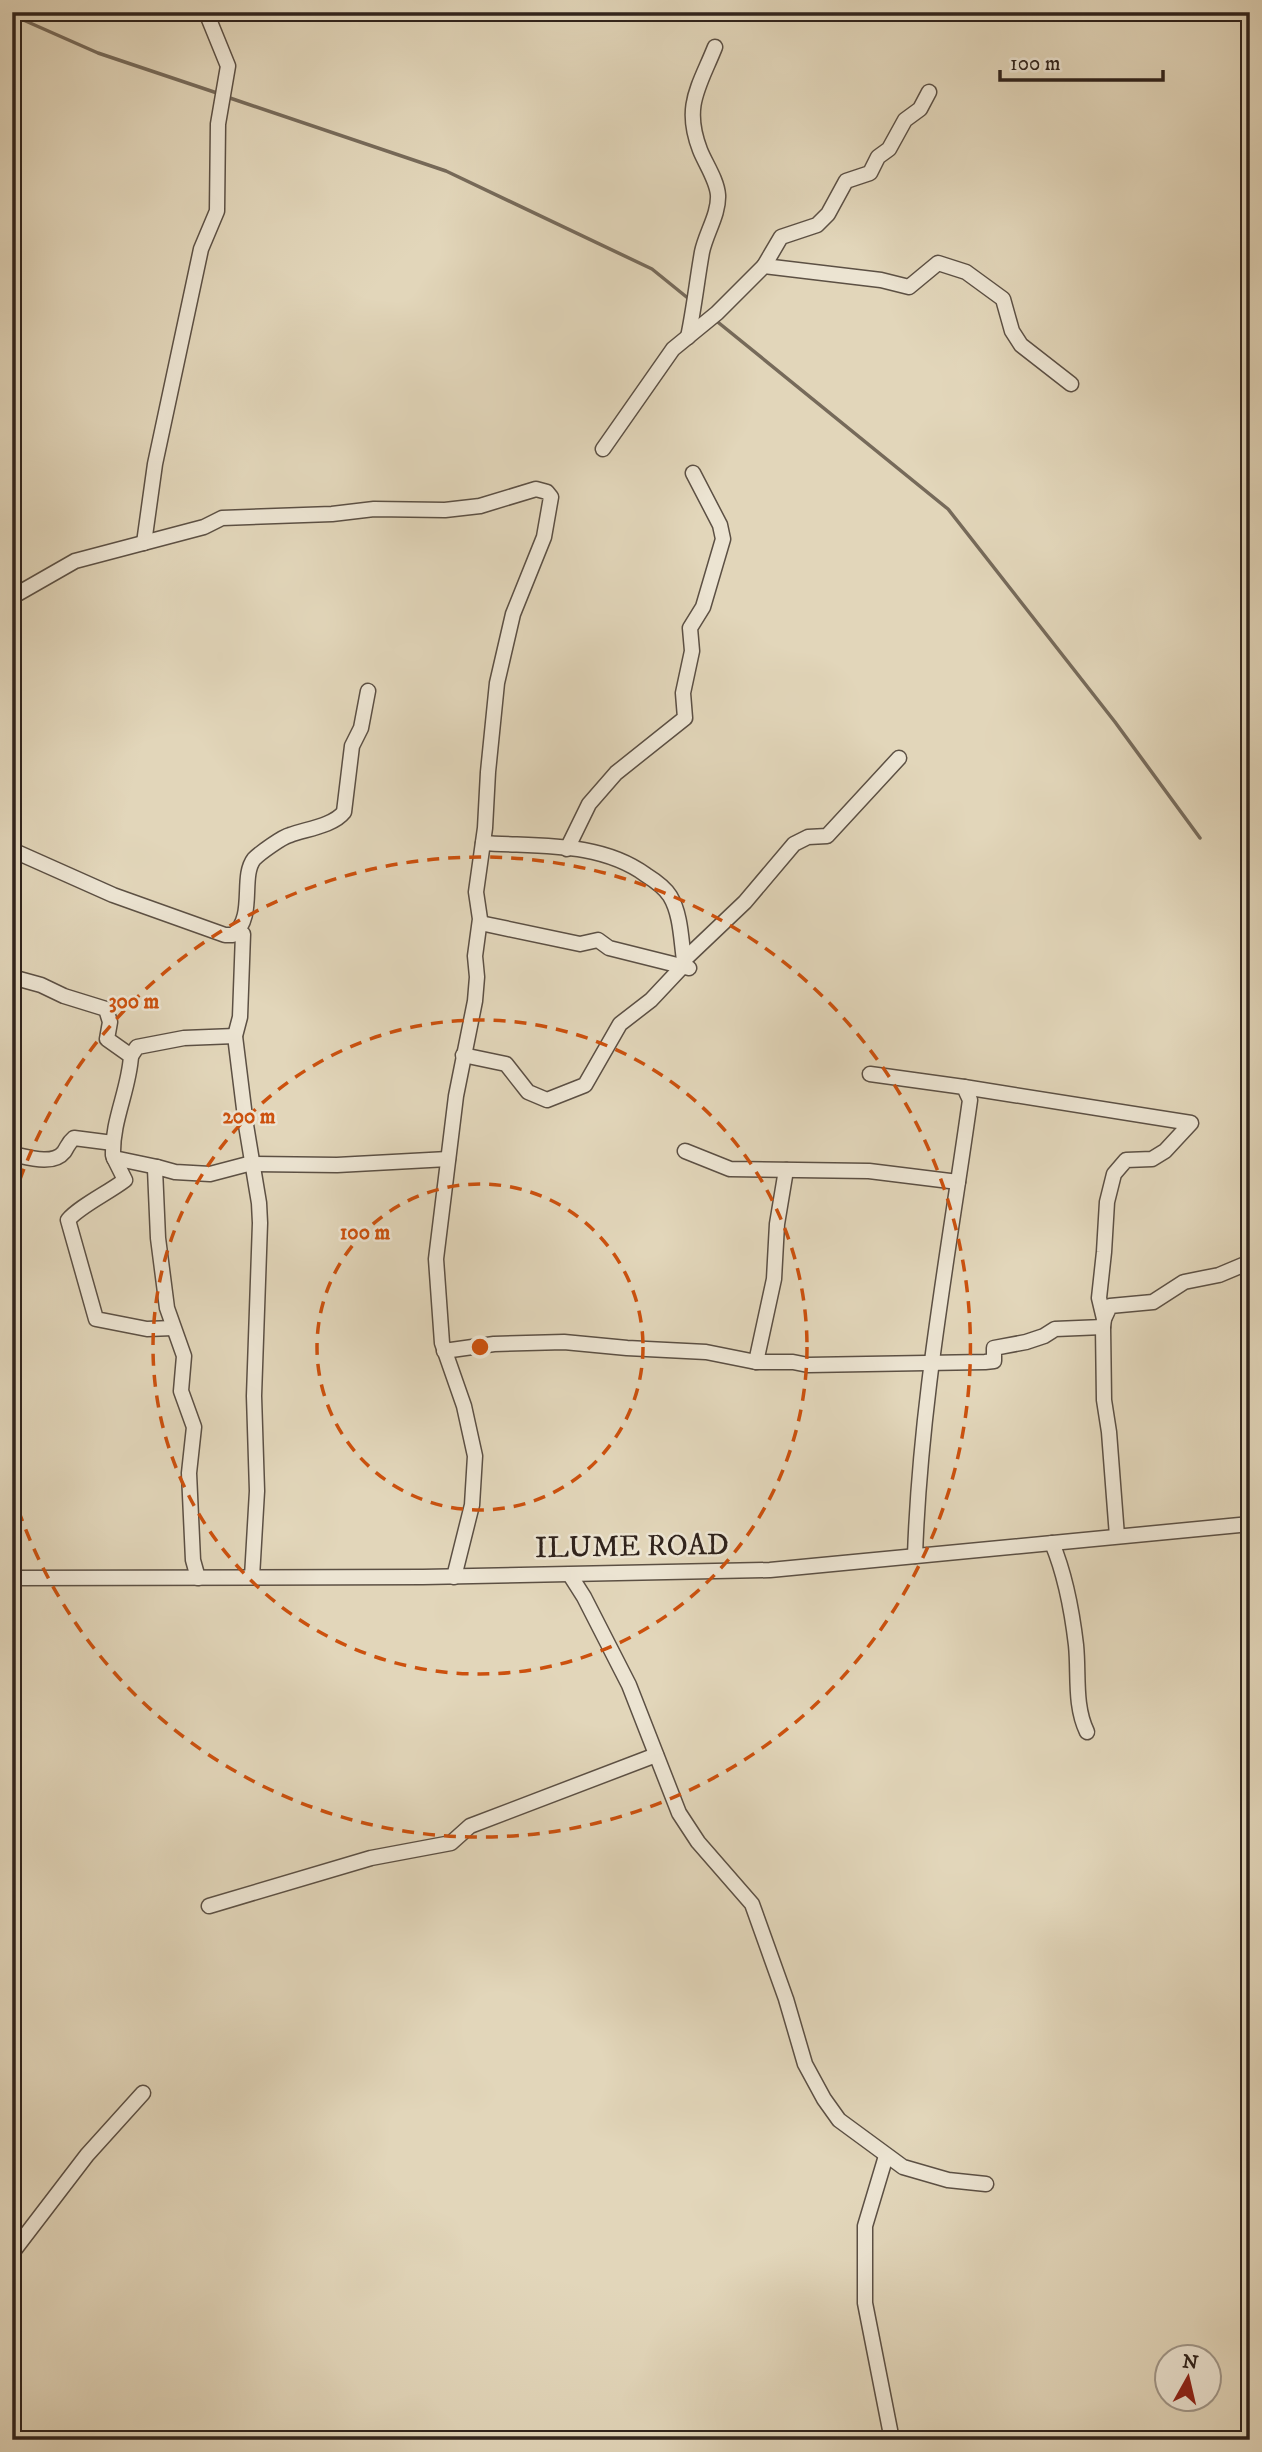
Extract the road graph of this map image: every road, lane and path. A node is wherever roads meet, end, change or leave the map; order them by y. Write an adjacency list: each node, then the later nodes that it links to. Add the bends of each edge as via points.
1 (206, 12): 9 (street, via 228,66 218,124 217,211 201,249 155,464)
2 (715, 47): 5 (street, via 697,88 691,117 718,193)
3 (929, 92): 4 (street, via 870,173 846,181 817,225 781,237)
4 (764, 266): 5 (street); 6 (street, via 909,287 938,263 966,272 1003,299 1021,345)
5 (688, 337): 7 (street, via 673,349)
6 (1071, 384)
7 (603, 449)
8 (693, 473): 14 (street, via 723,539 703,607 690,628 685,718 616,773 589,804)
9 (144, 542): 10 (street, via 75,561); 13 (street, via 222,518 374,509 444,510 480,506 536,489 547,492 551,497 544,537 513,614 497,683)
10 (12, 597)
11 (368, 691): 15 (street, via 361,728 352,746 344,812 340,818 286,836 254,859 243,920 233,935 113,895)
12 (899, 758): 18 (street, via 827,836 808,837 794,844)
13 (483, 843): 14 (street); 21 (street, via 476,892 480,919 475,1001)
14 (568, 849): 18 (street, via 619,858 669,894)
15 (12, 850)
16 (485, 924): 18 (street, via 580,944 598,940 609,948)
17 (243, 934): 20 (street)
18 (686, 965): 21 (street, via 620,1024 585,1085 561,1096 535,1097 506,1064)
19 (12, 978): 22 (street, via 106,1009 110,1022 107,1039)
20 (235, 1037): 22 (street, via 184,1038 137,1046); 29 (street)
21 (463, 1055): 28 (street)
22 (131, 1056): 25 (street, via 114,1126)
23 (870, 1074): 24 (street)
24 (964, 1087): 32 (street, via 970,1100); 34 (street, via 1191,1123 1152,1159 1126,1160 1114,1174 1098,1298)
25 (113, 1150): 27 (street, via 75,1138 53,1159); 30 (street); 35 (street, via 125,1180 68,1220 96,1319 147,1329)
26 (685, 1151): 31 (street, via 730,1169)
27 (12, 1154)
28 (448, 1159): 29 (street, via 337,1166); 36 (street, via 436,1259)
29 (254, 1164): 30 (street, via 210,1174); 44 (street, via 260,1223)
30 (158, 1167): 35 (street, via 153,1172 159,1246)
31 (786, 1170): 32 (street, via 869,1171); 37 (street, via 774,1279)
32 (958, 1182): 38 (street)
33 (1250, 1262): 34 (street, via 1184,1282 1153,1301 1110,1306)
34 (1104, 1323): 38 (street, via 1055,1329 994,1348 994,1361); 40 (street, via 1104,1400)
35 (173, 1328): 47 (street, via 184,1356 181,1391 194,1427 189,1474)
36 (444, 1351): 37 (street, via 564,1342 706,1352); 45 (street, via 464,1406 475,1456 472,1505)
37 (756, 1362): 38 (street)
38 (932, 1364): 42 (street, via 917,1487)
39 (1250, 1524): 40 (street, ILUME ROAD)
40 (1117, 1536): 41 (street, ILUME ROAD)
41 (1052, 1542): 42 (street, ILUME ROAD); 48 (street, via 1071,1612 1078,1699)
42 (915, 1556): 43 (street, ILUME ROAD, via 771,1570)
43 (570, 1574): 45 (street, ILUME ROAD); 49 (street, via 603,1630)
44 (252, 1577): 45 (street, ILUME ROAD); 47 (street, ILUME ROAD)
45 (454, 1577)
46 (12, 1578): 47 (street, ILUME ROAD)
47 (198, 1578)
48 (1087, 1731)
49 (656, 1755): 50 (street, via 470,1826 452,1843 371,1858); 52 (street, via 679,1813 752,1904 806,2064 819,2089 839,2120)
50 (209, 1906)
51 (143, 2093): 54 (street)
52 (886, 2156): 53 (street, via 927,2175); 58 (street, via 865,2226 865,2303)
53 (986, 2184)
54 (19, 2234): 55 (street)
55 (12, 2253)
56 (93, 2440): 57 (street)
57 (126, 2440)
58 (892, 2440)

